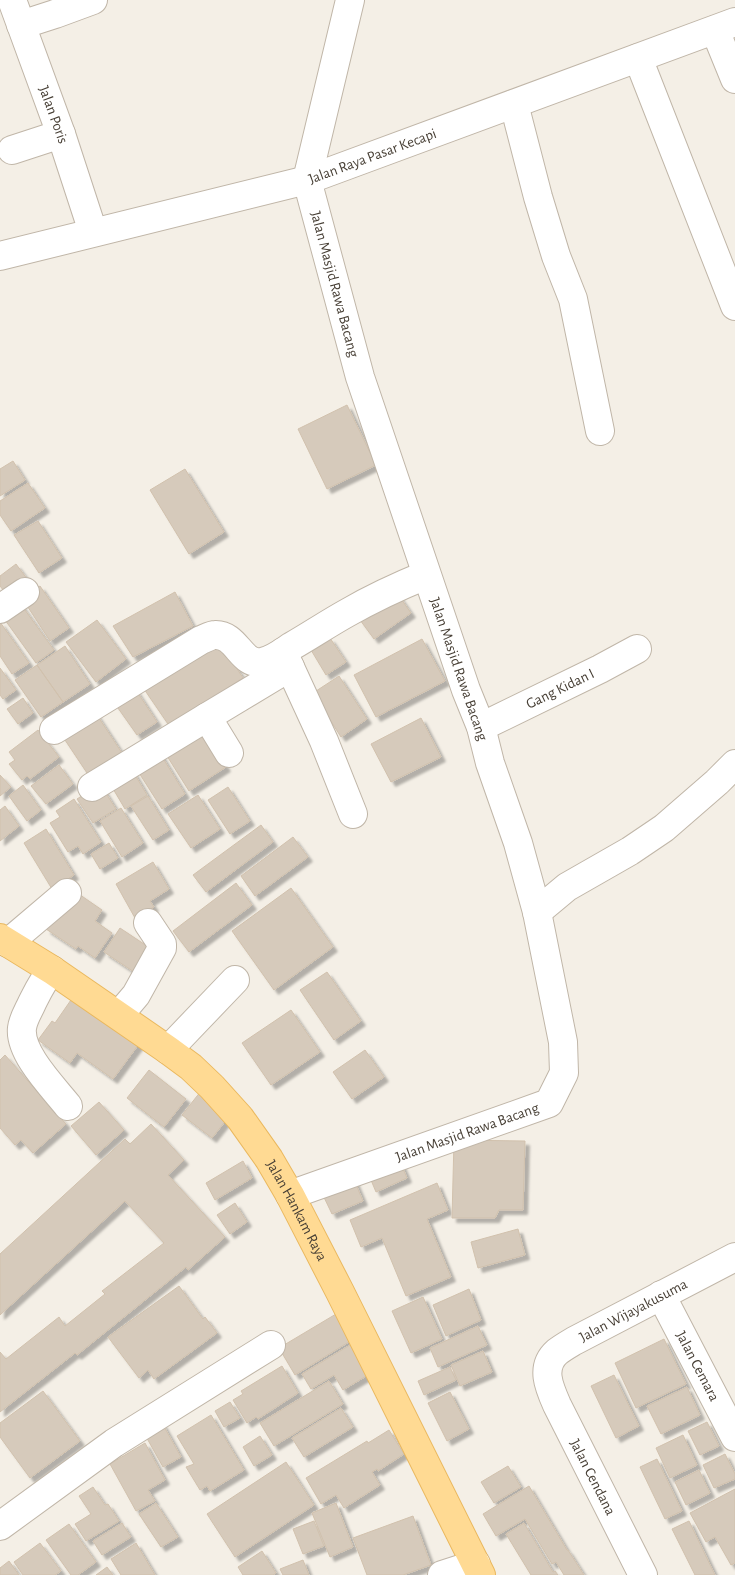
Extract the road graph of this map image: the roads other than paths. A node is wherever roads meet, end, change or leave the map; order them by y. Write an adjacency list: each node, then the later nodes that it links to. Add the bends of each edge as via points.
1 (93, 0): 3 (street)
2 (350, 0): 10 (street, Jalan Masjid Rawa Bacang)
3 (16, 12): 8 (street, Jalan Poris)
4 (725, 26): 5 (street, Jalan Raya Pasar Kecapi); 6 (street)
5 (638, 58): 7 (street, Jalan Raya Pasar Kecapi); 13 (street)
6 (735, 78)
7 (514, 104): 10 (street, Jalan Raya Pasar Kecapi); 14 (street, via 556,256 572,299)
8 (61, 134): 9 (street); 11 (street, Jalan Poris)
9 (12, 150)
10 (307, 180): 11 (street, Jalan Raya Pasar Kecapi); 15 (street, Jalan Masjid Rawa Bacang, via 360,377)
11 (93, 232): 12 (street, Jalan Raya Pasar Kecapi)
12 (0, 256)
13 (735, 306)
14 (600, 431)
15 (426, 575): 19 (street, via 348,612); 21 (street, Jalan Masjid Rawa Bacang)
16 (25, 592): 17 (street)
17 (0, 609)
18 (636, 649): 21 (street, Gang Kidan I)
19 (286, 660): 20 (street); 22 (street, via 259,663 248,659 232,640 214,634); 26 (street, via 324,741)
20 (208, 717): 23 (street); 25 (street)
21 (481, 727): 28 (street, Jalan Masjid Rawa Bacang)
22 (54, 730)
23 (229, 754)
24 (735, 764): 28 (street, via 664,828 567,887)
25 (92, 786)
26 (353, 814)
27 (67, 892): 30 (street)
28 (537, 912): 36 (street, Jalan Masjid Rawa Bacang, via 563,1042 564,1073 549,1102)
29 (148, 922): 33 (street, via 162,948)
30 (4, 941): 31 (main road, Jalan Hankam Raya)
31 (52, 970): 33 (main road, Jalan Hankam Raya); 35 (street, via 44,978 22,1027 23,1041 27,1053)
32 (235, 980): 34 (street)
33 (132, 998): 34 (main road, Jalan Hankam Raya)
34 (168, 1050): 36 (main road, Jalan Hankam Raya, via 191,1067 240,1118)
35 (68, 1106)
36 (290, 1195): 43 (main road, Jalan Hankam Raya)
37 (735, 1257): 38 (street, Jalan Wijayakusuma)
38 (661, 1295): 40 (street, Jalan Wijayakusuma, via 557,1352 550,1362); 41 (street, Jalan Cemara)
39 (271, 1345): 42 (street, via 114,1443)
40 (547, 1378): 45 (street, Jalan Cendana, via 556,1405)
41 (735, 1437)
42 (0, 1526)
43 (478, 1569): 44 (street)
44 (442, 1575)
45 (643, 1575)

